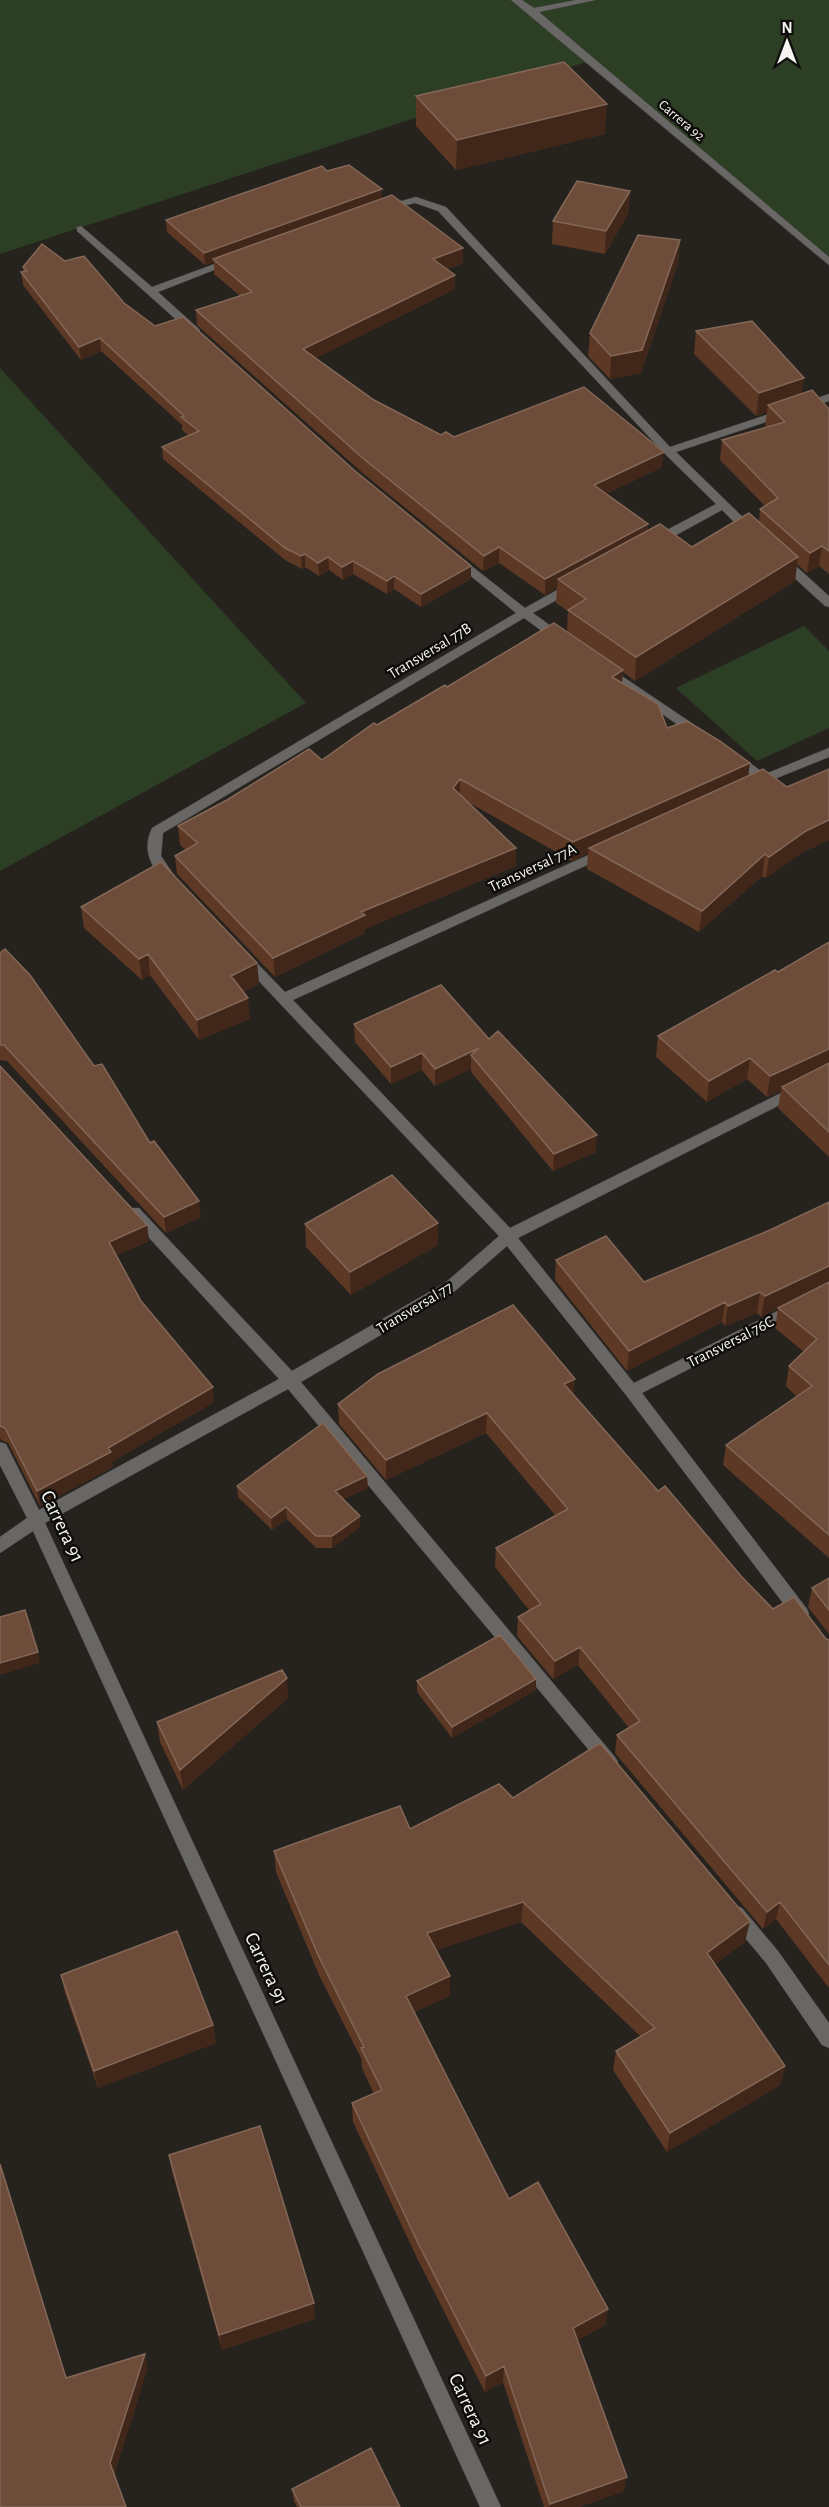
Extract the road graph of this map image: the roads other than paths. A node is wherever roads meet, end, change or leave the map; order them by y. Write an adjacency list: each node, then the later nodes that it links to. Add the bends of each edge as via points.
1 (516, 0): 3 (street, Carrera 92)
2 (591, 0): 3 (street)
3 (532, 11): 7 (street, Carrera 92)
4 (372, 211): 11 (street, via 416,200 442,209)
5 (81, 229): 8 (street)
6 (239, 259): 8 (street)
7 (829, 262)
8 (150, 291): 9 (street)
9 (202, 338)
10 (829, 397): 11 (street)
11 (668, 451): 12 (street)
12 (722, 505): 14 (street); 16 (street)
13 (442, 546): 17 (street)
14 (639, 551)
15 (586, 579): 17 (street, Transversal 77B)
16 (829, 603)
17 (524, 613): 18 (street); 26 (street, Transversal 77B, via 158,831 152,847 157,865)
18 (572, 646)
19 (601, 666): 20 (street)
20 (706, 739)
21 (829, 752): 23 (street)
22 (726, 753): 23 (street)
23 (764, 779): 24 (street)
24 (743, 789)
25 (614, 848): 28 (street, Transversal 77A)
26 (181, 890)
27 (236, 949): 28 (street)
28 (283, 999): 31 (street)
29 (829, 1074): 31 (street, Transversal 77)
30 (121, 1197): 33 (street)
31 (508, 1236): 33 (street, Transversal 77, via 450,1287); 34 (street)
32 (829, 1291): 34 (street, Transversal 76C)
33 (290, 1380): 36 (street, Transversal 77); 39 (street)
34 (632, 1391): 38 (street)
35 (0, 1449): 36 (street, Carrera 91)
36 (36, 1520): 37 (street, Transversal 77); 42 (street, Carrera 91)
37 (0, 1546)
38 (808, 1623)
39 (619, 1774)
40 (726, 1902): 41 (street, via 772,1958)
41 (829, 2039)
42 (491, 2507)

